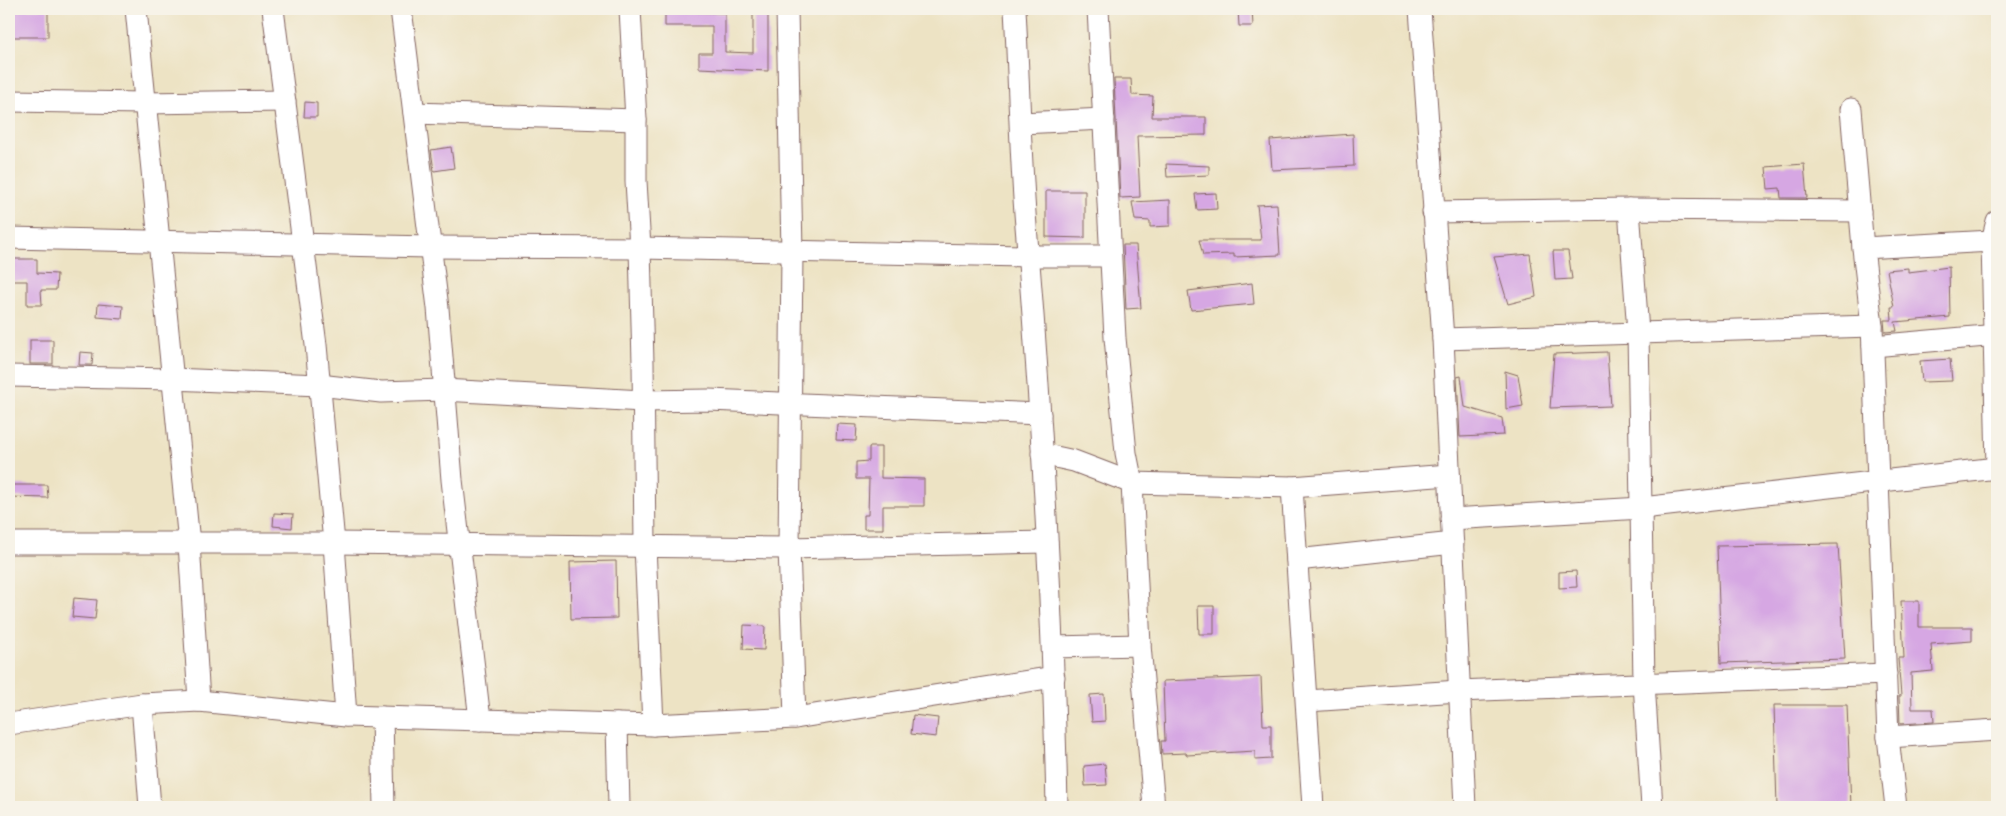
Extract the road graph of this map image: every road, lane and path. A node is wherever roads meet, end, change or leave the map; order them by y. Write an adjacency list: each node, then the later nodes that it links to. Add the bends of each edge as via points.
1 (136, 9): 11 (street)
2 (274, 9): 9 (street)
3 (401, 9): 13 (street)
4 (630, 9): 15 (street)
5 (787, 9): 27 (street)
6 (1015, 9): 16 (street)
7 (1098, 9): 14 (street)
8 (1420, 9): 19 (street)
9 (285, 100): 11 (street); 23 (street)
10 (9, 101): 11 (street)
11 (145, 103): 22 (street)
12 (1851, 109): 18 (street)
13 (414, 113): 15 (street); 24 (street)
14 (1104, 119): 16 (street); 29 (street)
15 (636, 120): 25 (street)
16 (1021, 124): 28 (street)
17 (1629, 209): 18 (street); 19 (street); 30 (street)
18 (1860, 210): 26 (street)
19 (1433, 212): 33 (street)
20 (1994, 231): 26 (street); 31 (street)
21 (9, 238): 22 (street)
22 (159, 241): 23 (street); 35 (street)
23 (302, 244): 24 (street); 36 (street)
24 (429, 247): 25 (street); 37 (street, via 438,308)
25 (640, 248): 27 (street); 38 (street)
26 (1863, 248): 32 (street)
27 (792, 252): 28 (street); 39 (street)
28 (1029, 256): 29 (street); 40 (street)
29 (1110, 256): 45 (street, via 1126,453)
30 (1638, 332): 32 (street); 33 (street); 47 (street)
31 (1995, 335): 32 (street); 42 (street)
32 (1873, 336): 44 (street)
33 (1443, 339): 43 (street)
34 (9, 376): 35 (street)
35 (172, 379): 36 (street); 49 (street)
36 (319, 385): 37 (street, via 382,392); 52 (street)
37 (444, 390): 38 (street); 54 (street)
38 (644, 401): 39 (street); 55 (street)
39 (791, 404): 40 (street); 56 (street)
40 (1040, 414): 41 (street)
41 (1042, 454): 45 (street, via 1074,461); 50 (street)
42 (1997, 468): 44 (street)
43 (1449, 475): 46 (street); 48 (street)
44 (1878, 482): 47 (street); 60 (street)
45 (1132, 483): 46 (street); 58 (street)
46 (1292, 487): 57 (street)
47 (1642, 508): 48 (street); 62 (street)
48 (1451, 519): 53 (street)
49 (189, 542): 51 (street); 52 (street); 64 (street)
50 (1047, 542): 56 (street); 59 (street)
51 (9, 543)
52 (334, 543): 54 (street); 67 (street)
53 (1452, 543): 57 (street); 63 (street)
54 (459, 544): 55 (street); 70 (street)
55 (645, 546): 56 (street); 73 (street)
56 (789, 548): 69 (street)
57 (1297, 560): 65 (street)
58 (1140, 645): 59 (street); 80 (street)
59 (1053, 647): 61 (street)
60 (1886, 674): 62 (street); 75 (street)
61 (1054, 676): 69 (street); 79 (street)
62 (1644, 683): 63 (street); 83 (street)
63 (1459, 691): 65 (street); 82 (street)
64 (199, 701): 66 (street); 67 (street)
65 (1307, 701): 81 (street)
66 (142, 704): 71 (street); 76 (street)
67 (346, 716): 68 (street)
68 (382, 717): 70 (street); 77 (street)
69 (795, 718): 73 (street)
70 (480, 720): 72 (street)
71 (9, 724)
72 (617, 724): 73 (street); 78 (street)
73 (654, 725)
74 (1997, 730): 75 (street)
75 (1888, 736): 84 (street)
76 (150, 807)
77 (384, 807)
78 (619, 807)
79 (1057, 807)
80 (1154, 807)
81 (1313, 807)
82 (1465, 807)
83 (1652, 807)
84 (1896, 807)

